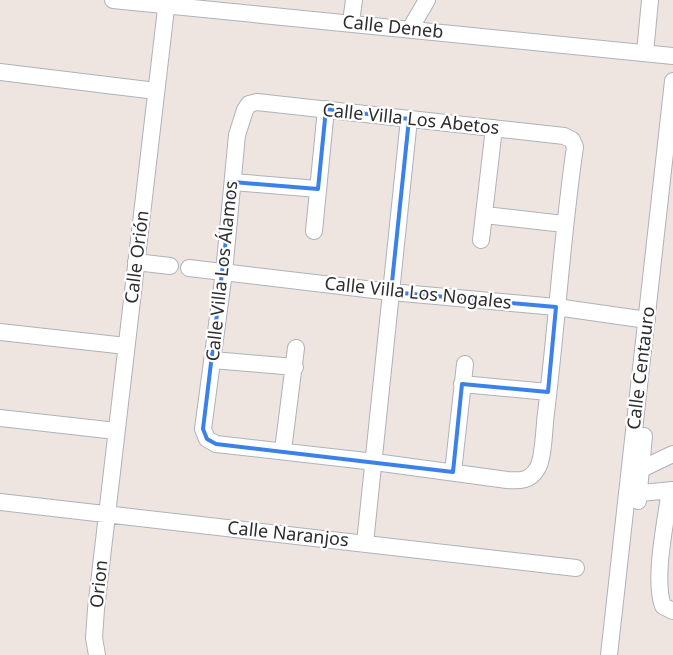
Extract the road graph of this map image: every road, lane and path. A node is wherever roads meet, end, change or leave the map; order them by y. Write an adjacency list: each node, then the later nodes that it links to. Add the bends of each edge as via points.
1 (113, 0): 5 (street, Calle Deneb)
2 (354, 0): 7 (street)
3 (427, 0): 8 (street)
4 (650, 0): 9 (street)
5 (166, 3): 6 (street, Calle Deneb); 13 (street, Calle Orión)
6 (251, 6): 7 (street, Calle Deneb)
7 (352, 22): 8 (street, Calle Deneb)
8 (410, 28): 9 (street, Calle Deneb)
9 (645, 53): 10 (street, Calle Deneb)
10 (673, 56)
11 (0, 72): 13 (street)
12 (673, 81): 27 (street, Calle Centauro)
13 (156, 91): 25 (street, Calle Orión)
14 (249, 104): 15 (street, Calle Villa Los Abetos, via 257,102); 19 (street, Calle Villa Los Álamos, via 241,118 237,136)
15 (326, 109): 16 (street, Calle Villa Los Abetos); 20 (street)
16 (409, 118): 17 (street, Calle Villa Los Abetos); 30 (street)
17 (494, 128): 21 (street); 22 (street, Calle Villa Los Abetos, via 564,136 572,140 575,147)
18 (673, 176): 27 (street, Calle Centauro)
19 (233, 182): 20 (street); 29 (street, Calle Villa Los Álamos)
20 (318, 189): 23 (street)
21 (485, 215): 22 (street); 24 (street)
22 (564, 224): 31 (street)
23 (314, 231)
24 (481, 240)
25 (136, 262): 26 (street); 34 (street, Calle Orión)
26 (170, 266)
27 (658, 266): 32 (street, Calle Centauro); 47 (street, Calle Centauro)
28 (189, 268): 29 (street, Calle Villa Los Nogales)
29 (224, 272): 30 (street, Calle Villa Los Nogales); 36 (street, Calle Villa Los Álamos)
30 (390, 292): 31 (street, Calle Villa Los Nogales); 45 (street)
31 (556, 307): 32 (street, Calle Villa Los Nogales); 40 (street)
32 (647, 320): 47 (street, Calle Centauro)
33 (0, 332): 34 (street)
34 (126, 346): 42 (street, Calle Orión)
35 (296, 348): 38 (street)
36 (213, 360): 38 (street); 43 (street, Calle Villa Los Álamos, via 203,430 207,439 216,444)
37 (465, 364): 39 (street)
38 (294, 367): 43 (street)
39 (462, 384): 40 (street); 46 (street)
40 (548, 392): 46 (street, via 538,467 531,478 507,480)
41 (0, 418): 42 (street)
42 (116, 431): 51 (street, Calle Orión)
43 (283, 450): 45 (street)
44 (673, 454): 47 (street)
45 (375, 462): 46 (street); 52 (street)
46 (453, 472)
47 (635, 472): 49 (street, Calle Centauro)
48 (671, 490): 49 (street); 54 (street, via 661,562 660,596 663,606)
49 (633, 494): 56 (street, Calle Centauro); 57 (street, Calle Centauro)
50 (0, 502): 51 (street, Calle Naranjos)
51 (107, 514): 52 (street, Calle Naranjos); 55 (street, Orion, via 96,609 94,638)
52 (365, 543): 53 (street, Calle Naranjos)
53 (576, 568)
54 (673, 611)
55 (97, 655)
56 (609, 655)
57 (620, 655)

